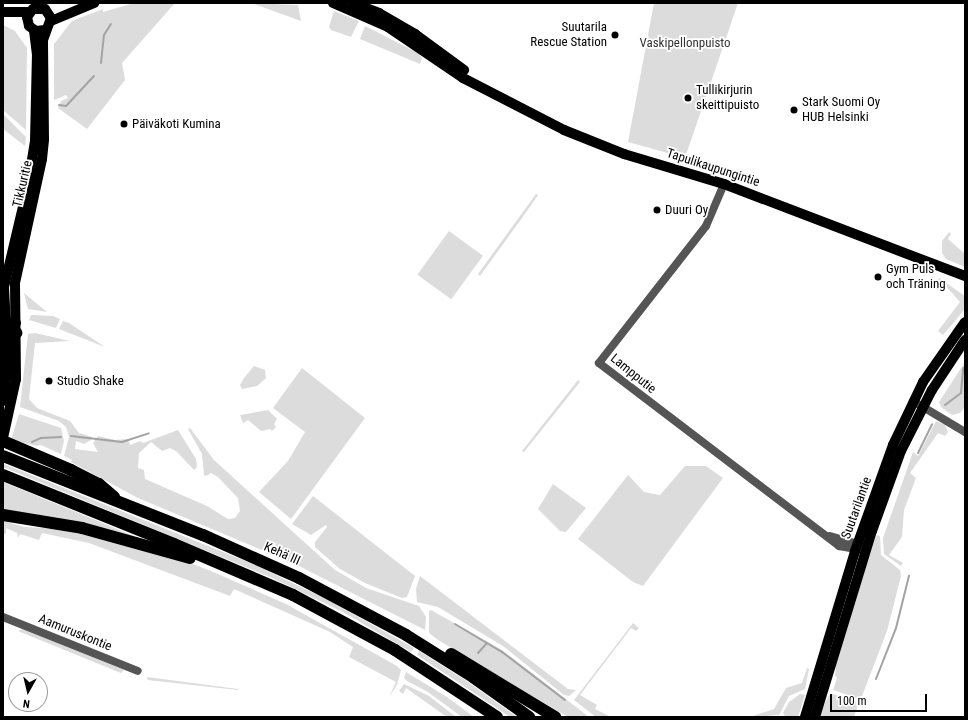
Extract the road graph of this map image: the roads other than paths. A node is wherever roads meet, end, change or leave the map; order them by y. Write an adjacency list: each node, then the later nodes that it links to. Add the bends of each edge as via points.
1 (76, 3): 7 (main road)
2 (94, 3): 7 (main road)
3 (333, 3): 10 (main road, Tapulikaupungintie, via 388,27 463,78)
4 (353, 3): 10 (main road, Tapulikaupungintie, via 379,13 415,34 466,72)
5 (3, 12): 6 (main road); 8 (main road)
6 (30, 12): 7 (main road, via 39,7); 8 (main road)
7 (48, 21): 9 (main road); 15 (main road, Tikkuritie, via 43,153)
8 (27, 23): 9 (main road)
9 (34, 31): 14 (main road, Tikkuritie, via 37,97 34,152 24,208)
10 (481, 87): 11 (main road, Tapulikaupungintie, via 574,134 624,154)
11 (724, 184): 12 (main road, Tapulikaupungintie); 29 (street, Lampputie, via 706,226 599,363 732,467 828,536)
12 (940, 267): 13 (main road, Tapulikaupungintie); 16 (main road, Tapulikaupungintie)
13 (965, 276)
14 (4, 281): 15 (street); 18 (main road, Tikkuritie)
15 (15, 283): 18 (main road, Tikkuritie)
16 (965, 284)
17 (965, 322): 21 (main road, Suutarilantie, via 936,360)
18 (8, 330): 20 (main road, Tikkuritie, via 8,364); 24 (main road, Tikkuritie, via 16,379)
19 (965, 340): 22 (main road, Suutarilantie)
20 (3, 401)
21 (913, 401): 22 (street); 29 (main road, Suutarilantie)
22 (923, 407): 23 (street); 30 (main road, Suutarilantie, via 901,452)
23 (965, 432)
24 (4, 437): 27 (highway, via 99,484)
25 (3, 456): 27 (highway, Kehä III)
26 (3, 475): 31 (highway)
27 (121, 502): 33 (highway, Kehä III, via 299,578)
28 (3, 515): 31 (highway, via 82,528 133,540)
29 (857, 547): 30 (street, Lampputie); 40 (main road, Suutarilantie)
30 (868, 550): 41 (main road, Suutarilantie)
31 (257, 578): 35 (highway, via 348,624)
32 (3, 617): 34 (street, Aamuruskontie)
33 (406, 635): 38 (highway, Kehä III, via 473,677); 39 (highway, via 453,654)
34 (138, 671)
35 (450, 684): 36 (highway, via 467,706); 37 (highway)
36 (483, 717)
37 (497, 717)
38 (529, 717)
39 (555, 717)
40 (806, 717)
41 (814, 717)

